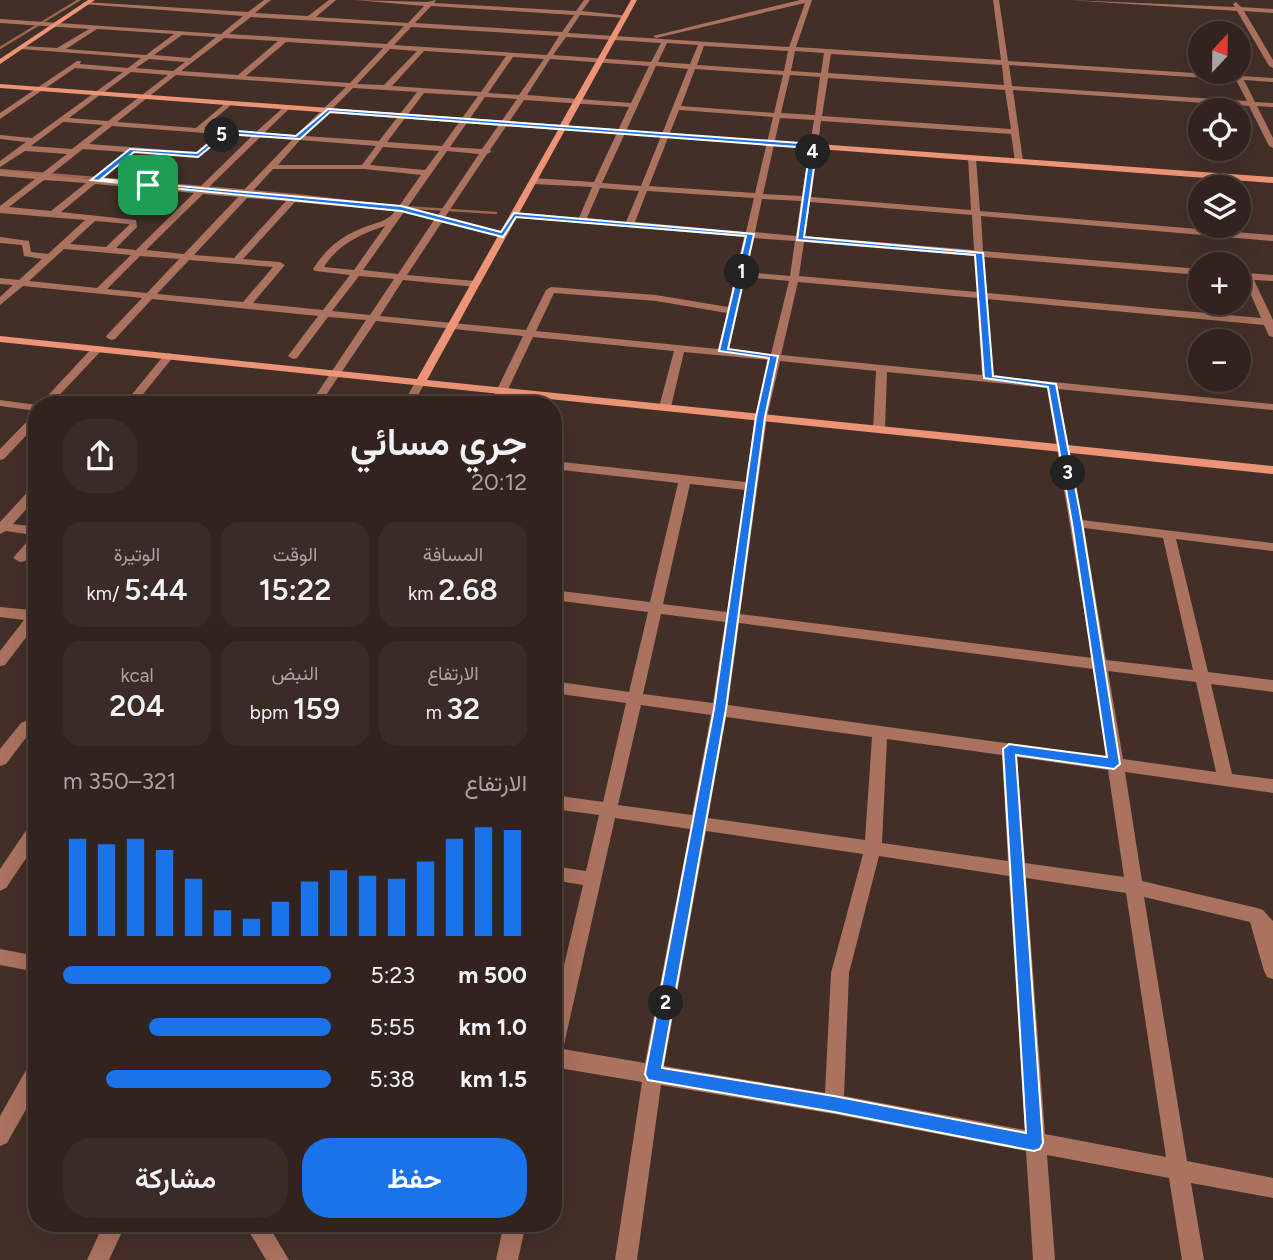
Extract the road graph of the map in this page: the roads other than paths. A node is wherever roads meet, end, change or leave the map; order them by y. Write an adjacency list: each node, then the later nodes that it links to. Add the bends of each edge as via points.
1 (268, 0): 22 (street)
2 (333, 0): 24 (street)
3 (358, 0): 12 (street)
4 (467, 0): 16 (street)
5 (554, 0): 20 (street)
6 (587, 0): 21 (street)
7 (634, 0): 23 (main road)
8 (809, 0): 36 (street); 42 (street)
9 (996, 0): 53 (street)
10 (1071, 0): 15 (street)
11 (1234, 0): 18 (street)
12 (393, 1): 14 (street)
13 (89, 2): 22 (street); 26 (main road)
14 (431, 2): 16 (street); 27 (street)
15 (1186, 3): 18 (street)
16 (461, 6): 17 (street); 29 (street)
17 (507, 9): 20 (street); 33 (street)
18 (1239, 9): 19 (street); 56 (street)
19 (1273, 11)
20 (546, 12): 21 (street)
21 (579, 13): 23 (street); 31 (street)
22 (250, 14): 24 (street); 32 (street)
23 (626, 16): 34 (main road)
24 (310, 18): 27 (street)
25 (2, 22): 26 (street)
26 (58, 25): 28 (street); 40 (main road)
27 (410, 25): 29 (street); 39 (street)
28 (96, 27): 30 (street); 43 (street)
29 (443, 27): 33 (street)
30 (180, 33): 32 (street); 48 (street)
31 (565, 34): 33 (street); 34 (street); 49 (street)
32 (222, 36): 35 (street); 50 (street)
33 (483, 36): 45 (street)
34 (614, 38): 36 (street); 51 (main road)
35 (284, 40): 39 (street); 63 (street)
36 (644, 40): 37 (street)
37 (665, 41): 38 (street); 54 (street)
38 (702, 43): 42 (street); 57 (street)
39 (389, 47): 41 (street); 67 (street)
40 (22, 48): 43 (street); 52 (main road)
41 (422, 49): 45 (street); 69 (street)
42 (792, 49): 44 (street); 60 (street)
43 (58, 51): 46 (street)
44 (828, 51): 53 (street); 62 (street)
45 (470, 52): 47 (street)
46 (91, 53): 48 (street); 55 (street)
47 (511, 55): 49 (street); 74 (street)
48 (148, 57): 50 (street); 58 (street)
49 (550, 57): 51 (street); 76 (street)
50 (192, 60): 59 (street)
51 (601, 61): 54 (street); 77 (main road)
52 (0, 62)
53 (1005, 62): 61 (street); 70 (street)
54 (653, 64): 57 (street); 80 (street)
55 (73, 66): 58 (street); 71 (street)
56 (1273, 66)
57 (693, 67): 60 (street); 83 (street)
58 (129, 70): 59 (street); 73 (street)
59 (175, 73): 63 (street); 75 (street)
60 (787, 73): 62 (street); 85 (street)
61 (1188, 74)
62 (824, 75): 70 (street); 88 (street)
63 (240, 78): 67 (street)
64 (1251, 79): 65 (street)
65 (1273, 80)
66 (1243, 84): 79 (street)
67 (352, 85): 69 (street); 84 (street)
68 (0, 86): 71 (main road)
69 (386, 88): 72 (street)
70 (1009, 88): 79 (street); 97 (street)
71 (40, 89): 73 (main road); 87 (street)
72 (422, 90): 74 (street); 86 (street)
73 (97, 93): 75 (main road); 89 (street)
74 (484, 95): 76 (street); 90 (street)
75 (145, 97): 78 (main road); 92 (street)
76 (523, 97): 77 (street); 91 (street)
77 (578, 101): 80 (street); 93 (main road)
78 (228, 103): 82 (main road); 94 (street)
79 (1252, 103): 81 (street); 107 (street)
80 (633, 105): 96 (street)
81 (1273, 105)
82 (286, 107): 84 (main road); 98 (street)
83 (676, 108): 85 (street); 99 (street)
84 (328, 110): 86 (main road); 101 (street)
85 (778, 115): 88 (street); 103 (street)
86 (402, 116): 90 (main road); 104 (street)
87 (0, 117)
88 (818, 118): 97 (street); 106 (street)
89 (61, 120): 92 (street); 102 (street)
90 (464, 120): 91 (main road); 109 (street)
91 (505, 123): 93 (main road); 112 (street)
92 (109, 124): 94 (street); 105 (street)
93 (563, 128): 96 (main road); 123 (main road)
94 (198, 131): 95 (street)
95 (225, 132): 98 (street); 110 (street, via 198,155)
96 (621, 132): 99 (main road); 124 (street)
97 (1015, 132): 114 (street)
98 (259, 135): 101 (street); 126 (street)
99 (666, 135): 103 (main road); 125 (street)
100 (0, 137): 102 (street)
101 (298, 138): 104 (street); 116 (street)
102 (33, 140): 108 (street)
103 (771, 143): 106 (main road); 128 (street)
104 (379, 144): 109 (street); 117 (street)
105 (82, 146): 110 (street); 111 (street)
106 (814, 146): 113 (main road); 130 (street)
107 (1273, 146)
108 (22, 148): 111 (street); 115 (street)
109 (444, 149): 112 (street); 119 (street)
110 (132, 150): 121 (street)
111 (74, 152): 120 (street)
112 (487, 152): 137 (street)
113 (972, 158): 114 (main road); 133 (street)
114 (1019, 161): 122 (main road)
115 (0, 165)
116 (271, 167): 117 (street); 127 (street)
117 (364, 167): 119 (street)
118 (0, 173): 120 (street)
119 (427, 173): 132 (street)
120 (44, 177): 121 (street); 131 (street)
121 (95, 180): 126 (street); 134 (street)
122 (1273, 180)
123 (533, 181): 124 (street); 135 (main road)
124 (599, 184): 125 (street); 139 (street)
125 (644, 187): 128 (street); 140 (street)
126 (200, 189): 127 (street); 148 (street)
127 (246, 193): 129 (street); 150 (street)
128 (759, 196): 130 (street); 142 (street)
129 (294, 198): 132 (street); 152 (street)
130 (807, 199): 133 (street); 144 (street)
131 (1, 209): 134 (street)
132 (401, 209): 137 (street); 138 (street)
133 (976, 212): 143 (street); 149 (street)
134 (53, 214): 136 (street)
135 (514, 215): 139 (street); 141 (main road)
136 (94, 217): 146 (street); 147 (street, via 134,224)
137 (443, 218): 141 (street); 157 (street)
138 (394, 220): 154 (street); 154 (street, via 350,236 318,267)
139 (582, 220): 140 (street)
140 (630, 224): 142 (street)
141 (503, 234): 162 (main road)
142 (750, 234): 144 (street); 155 (street)
143 (1273, 238)
144 (800, 239): 149 (street); 159 (street)
145 (0, 240): 151 (street, via 26,243 27,254)
146 (63, 246): 147 (street); 151 (street)
147 (108, 250): 148 (street)
148 (138, 252): 150 (street); 164 (street)
149 (979, 253): 153 (street); 166 (street)
150 (190, 256): 152 (street); 165 (street)
151 (51, 257): 161 (street)
152 (237, 260): 168 (street, via 280,265)
153 (1188, 271)
154 (356, 273): 157 (street); 170 (street)
155 (741, 274): 159 (street); 169 (street)
156 (1251, 276): 158 (street)
157 (402, 278): 162 (street); 171 (street)
158 (1273, 278)
159 (794, 279): 166 (street); 183 (street)
160 (0, 281): 161 (street)
161 (21, 283): 164 (street); 167 (street)
162 (475, 284): 173 (main road)
163 (1251, 289): 172 (street)
164 (99, 291): 165 (street)
165 (152, 296): 168 (street); 176 (street)
166 (982, 296): 172 (street); 186 (street)
167 (0, 302)
168 (246, 305): 170 (street)
169 (733, 312): 174 (street, via 656,298 556,288 549,293); 180 (street)
170 (325, 314): 171 (street); 182 (street)
171 (373, 319): 173 (street); 185 (street)
172 (1269, 322): 175 (street)
173 (452, 328): 174 (street); 187 (main road)
174 (529, 334): 178 (street); 189 (street)
175 (1273, 334)
176 (111, 337)
177 (0, 340): 179 (main road)
178 (680, 348): 180 (street); 199 (street)
179 (97, 349): 181 (main road); 190 (street)
180 (723, 351): 183 (street)
181 (169, 356): 185 (main road); 191 (street)
182 (293, 356)
183 (773, 356): 184 (street); 201 (street)
184 (882, 367): 186 (street); 203 (street)
185 (336, 373): 187 (main road); 192 (street)
186 (988, 378): 188 (street)
187 (421, 381): 189 (main road); 193 (street)
188 (1052, 384): 200 (street); 204 (street)
189 (501, 390): 194 (street); 195 (main road)
190 (53, 396)
191 (136, 396)
192 (320, 396)
193 (413, 396)
194 (498, 396)
195 (559, 396)
196 (562, 396): 199 (main road)
197 (0, 404): 198 (street)
198 (28, 407)
199 (665, 407): 201 (main road)
200 (1273, 407)
201 (761, 417): 203 (main road); 209 (street)
202 (28, 426): 205 (street)
203 (879, 429): 204 (main road)
204 (1064, 448): 207 (main road); 211 (street)
205 (0, 456)
206 (562, 466): 208 (street)
207 (1273, 470)
208 (685, 480): 209 (street); 219 (street)
209 (751, 487): 222 (street)
210 (28, 498): 212 (street)
211 (1077, 523): 214 (street); 225 (street)
212 (1, 527): 213 (street)
213 (28, 530)
214 (1169, 535): 215 (street); 226 (street)
215 (1273, 547)
216 (28, 549): 217 (street)
217 (20, 558)
218 (562, 596): 219 (street)
219 (656, 606): 222 (street); 229 (street)
220 (0, 612): 221 (street)
221 (28, 614)
222 (733, 617): 225 (street); 230 (street)
223 (28, 625): 224 (street)
224 (0, 661)
225 (1099, 663): 226 (street); 235 (street)
226 (1203, 676): 227 (street); 236 (street)
227 (1273, 686)
228 (562, 688): 229 (street)
229 (636, 697): 230 (street); 239 (street)
230 (720, 709): 232 (street); 240 (street)
231 (28, 726): 234 (street)
232 (880, 731): 233 (street); 242 (street)
233 (1009, 749): 235 (street); 243 (street)
234 (0, 760)
235 (1114, 764): 236 (street); 247 (street)
236 (1226, 780): 237 (street)
237 (1273, 786)
238 (562, 803): 239 (street)
239 (608, 810): 240 (street); 245 (street)
240 (700, 822): 242 (street); 255 (street)
241 (28, 841): 246 (street)
242 (873, 847): 243 (street); 257 (street, via 840,973)
243 (1018, 869): 247 (street); 259 (street)
244 (562, 874): 245 (street)
245 (592, 879): 253 (street)
246 (0, 883)
247 (1132, 886): 248 (street); 260 (street)
248 (1257, 916): 249 (street); 252 (street)
249 (1273, 934)
250 (0, 957): 251 (street)
251 (28, 962)
252 (1273, 971)
253 (562, 1012)
254 (562, 1059): 255 (street)
255 (653, 1074): 257 (street); 268 (street)
256 (28, 1086): 258 (street)
257 (834, 1104): 259 (street)
258 (0, 1136)
259 (1034, 1143): 260 (street); 269 (street)
260 (1177, 1170): 261 (street); 270 (street)
261 (1273, 1188)
262 (112, 1232): 265 (street)
263 (261, 1232): 266 (street)
264 (514, 1232): 267 (street)
265 (98, 1260)
266 (278, 1260)
267 (508, 1260)
268 (626, 1260)
269 (1044, 1260)
270 (1193, 1260)

